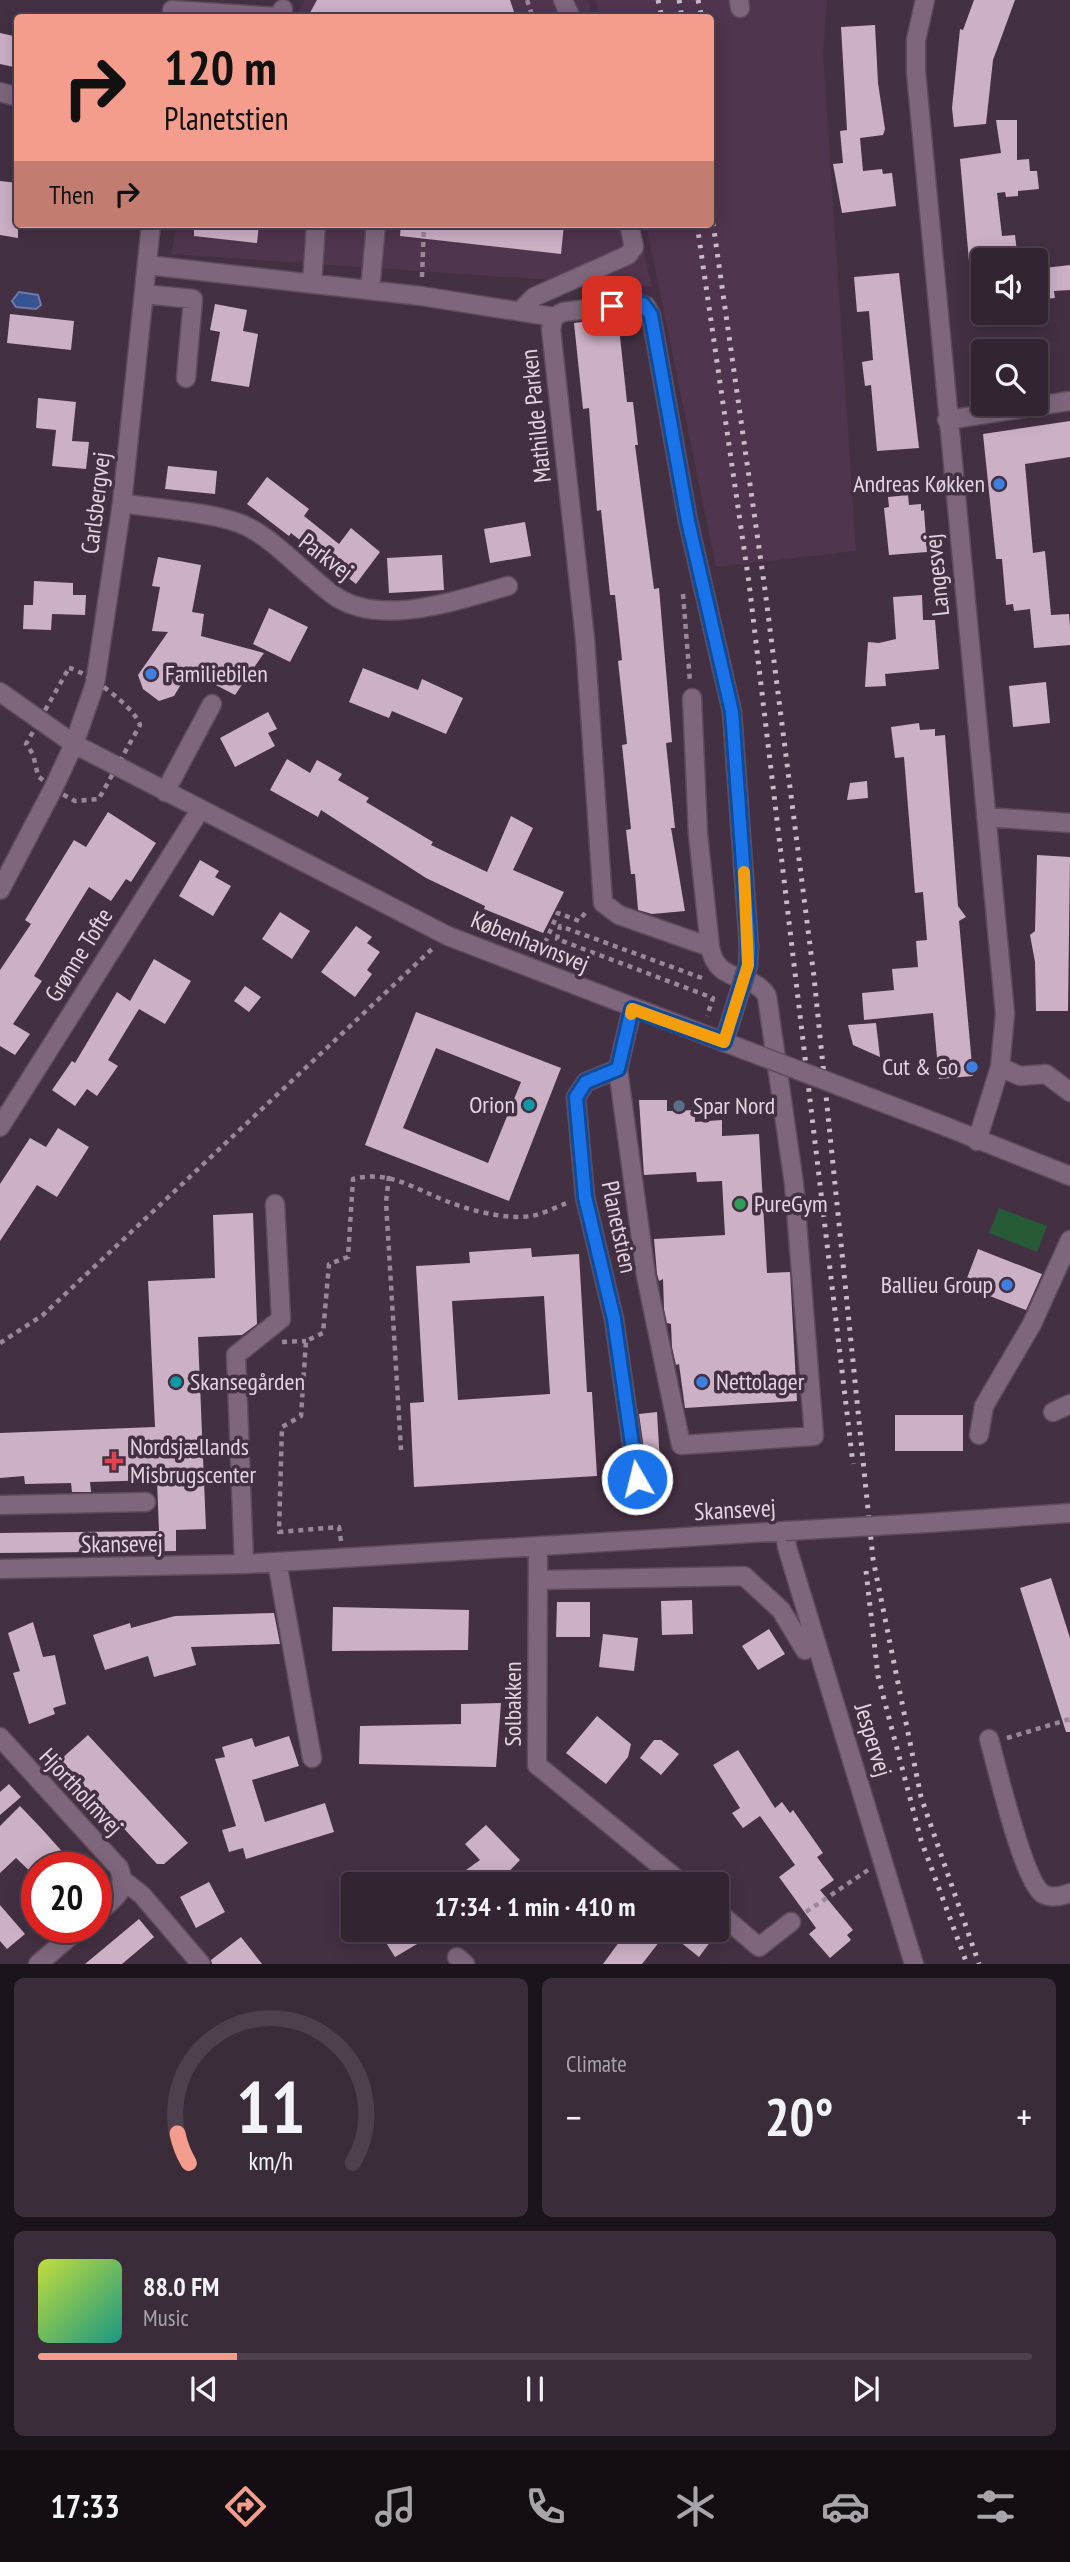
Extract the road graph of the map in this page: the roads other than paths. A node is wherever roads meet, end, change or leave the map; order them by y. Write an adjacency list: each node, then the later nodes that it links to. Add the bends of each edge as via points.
1 (925, 0): 18 (street, Langesvej, via 916,40 916,72)
2 (172, 9): 4 (street)
3 (284, 9): 5 (street)
4 (238, 14)
5 (280, 14)
6 (151, 228): 10 (street, Carlsbergvej)
7 (316, 228): 11 (street)
8 (376, 228): 12 (street)
9 (630, 228): 14 (street, via 634,247 628,255 534,297)
10 (147, 265): 11 (street); 13 (street, Carlsbergvej)
11 (312, 285): 12 (street)
12 (370, 290): 14 (street)
13 (144, 293): 16 (street, via 193,299); 19 (street, Carlsbergvej)
14 (521, 310): 15 (street)
15 (554, 317): 30 (street, Mathilde Parken, via 551,329 585,639 603,903 619,915); 32 (street, Mathilde Parken, bridge, via 636,303 646,306 651,315 688,521 732,712 749,946 748,965)
16 (186, 378)
17 (1070, 401): 18 (street)
18 (947, 420): 27 (street, Langesvej)
19 (122, 503): 20 (street, Parkvej, via 248,527 334,596 366,609 429,607); 24 (street, Carlsbergvej, via 95,684)
20 (508, 586)
21 (0, 692): 24 (street, Københavnsvej)
22 (692, 698): 30 (street, via 698,834)
23 (212, 704): 25 (street)
24 (74, 744): 25 (street, Københavnsvej); 29 (street, Carlsbergvej)
25 (165, 792): 26 (street, Københavnsvej)
26 (200, 810): 31 (street, Københavnsvej, via 448,936); 36 (street, Grønne Tofte)
27 (986, 817): 28 (street); 33 (street, Langesvej, via 1005,1014)
28 (1070, 823)
29 (0, 890)
30 (710, 947): 34 (street, via 719,969 762,989 767,996 794,1184 814,1436 681,1445 646,1276)
31 (632, 1009): 32 (street, Københavnsvej); 34 (street)
32 (724, 1042): 37 (street, Københavnsvej, bridge)
33 (1000, 1067): 35 (street, via 1020,1076 1046,1074); 37 (street, Langesvej)
34 (618, 1069): 42 (street, Planetstien, via 586,1082 576,1097 585,1197 614,1319)
35 (1070, 1092)
36 (0, 1127)
37 (977, 1141): 38 (street, Københavnsvej)
38 (1070, 1176)
39 (275, 1204): 49 (street, via 281,1319 236,1355)
40 (1070, 1240): 41 (street, via 1032,1324 984,1406)
41 (979, 1435)
42 (637, 1479)
43 (146, 1502): 44 (street)
44 (0, 1505)
45 (1070, 1513): 46 (street, Skansevej, bridge)
46 (785, 1531): 47 (street, Skansevej); 65 (street, Jespervej)
47 (538, 1546): 48 (street, Skansevej); 51 (street, Solbakken)
48 (276, 1562): 49 (street, Skansevej); 55 (street)
49 (244, 1564): 50 (street, Skansevej)
50 (0, 1569)
51 (538, 1580): 52 (street, via 744,1577 780,1610); 56 (street, Solbakken, via 537,1765)
52 (805, 1650)
53 (0, 1737): 57 (street, Hjortholmvej, via 118,1868)
54 (989, 1741): 58 (street, via 1028,1874 1043,1893 1053,1897)
55 (312, 1758)
56 (668, 1872)
57 (124, 1881): 59 (street); 64 (street, Hjortholmvej, via 142,1895)
58 (1070, 1893)
59 (112, 1901)
60 (729, 1921): 61 (street, via 760,1947)
61 (791, 1922)
62 (62, 1943): 63 (street)
63 (38, 1964)
64 (201, 1964)
65 (914, 1964)

